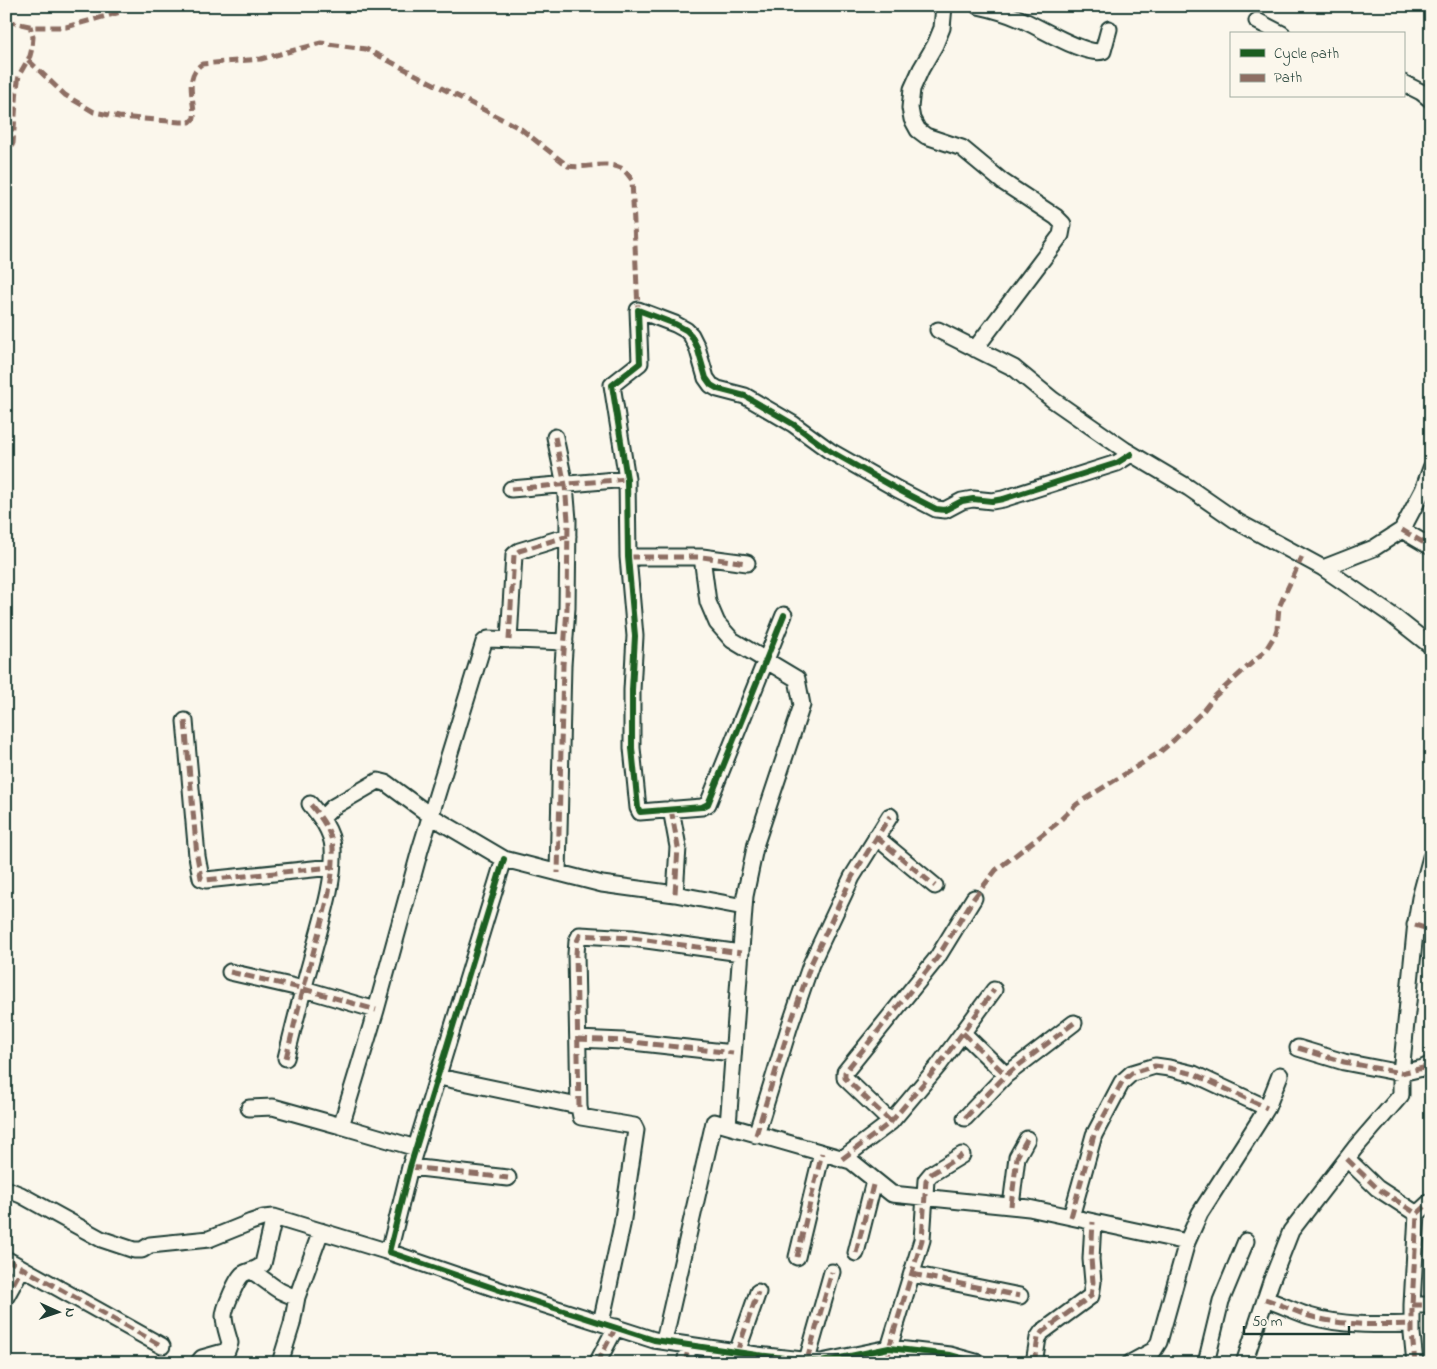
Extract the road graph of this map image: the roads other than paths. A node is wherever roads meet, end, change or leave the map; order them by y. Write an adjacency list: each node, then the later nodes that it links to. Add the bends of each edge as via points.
1 (944, 6): 2 (street); 10 (street, via 942,28 912,89 910,108 918,130 926,136 962,148 1003,182 1063,224 1061,235)
2 (950, 6)
3 (978, 6): 5 (street, via 1019,18 1091,52 1103,51)
4 (1257, 21): 6 (street)
5 (1109, 29)
6 (1278, 32)
7 (1404, 84): 8 (street)
8 (1431, 100)
9 (938, 330): 10 (street)
10 (975, 349): 12 (street, via 1014,368 1053,400)
11 (555, 437): 15 (street)
12 (1131, 454): 14 (street, via 1117,463 1003,498 992,501 973,499 945,510 936,509 830,451 794,424 744,396 711,385 691,334 675,324 638,310 640,363 612,386); 23 (street, via 1238,522)
13 (1431, 468): 17 (street)
14 (628, 479): 15 (street); 20 (street)
15 (565, 484): 16 (street); 18 (street)
16 (511, 489)
17 (1402, 530): 19 (street); 23 (street, via 1374,548)
18 (568, 536): 25 (street, via 514,555); 26 (street)
19 (1431, 546)
20 (628, 557): 21 (street); 31 (street, via 635,636 632,748 638,808 640,812)
21 (702, 557): 22 (street); 28 (street, via 708,602 717,623 732,640)
22 (747, 564)
23 (1322, 568): 27 (street)
24 (784, 615): 28 (street)
25 (509, 640): 26 (street); 32 (street, via 488,639 484,642)
26 (565, 642): 39 (street)
27 (1431, 646)
28 (767, 660): 31 (street, via 708,804); 43 (street, via 797,679 802,705 756,843)
29 (185, 721): 38 (street, via 201,878)
30 (310, 804): 34 (street)
31 (671, 809): 41 (street, via 678,847)
32 (431, 816): 34 (street, via 386,783 378,781 333,807); 37 (street); 50 (street)
33 (890, 816): 35 (street)
34 (322, 818): 38 (street, via 333,846)
35 (876, 837): 40 (street); 69 (street, via 852,877 810,964)
36 (1431, 857): 44 (street)
37 (504, 859): 39 (street); 60 (street)
38 (332, 867): 48 (street, via 326,907)
39 (558, 873): 41 (street, via 602,884)
40 (935, 886)
41 (675, 894): 43 (street)
42 (974, 898): 66 (street, via 937,958 845,1072 845,1078)
43 (744, 907): 46 (street)
44 (1415, 925): 45 (street); 61 (street)
45 (1431, 930)
46 (741, 952): 53 (street, via 580,934 576,954); 55 (street)
47 (230, 972): 48 (street)
48 (304, 989): 50 (street); 56 (street)
49 (994, 990): 52 (street)
50 (376, 1010): 67 (street)
51 (1074, 1023): 58 (street)
52 (963, 1033): 58 (street); 66 (street)
53 (578, 1039): 55 (street); 62 (street)
54 (1298, 1048): 61 (street)
55 (733, 1053): 68 (street)
56 (286, 1058)
57 (1431, 1064): 61 (street)
58 (1006, 1075): 65 (street)
59 (1280, 1075): 64 (street)
60 (439, 1077): 62 (street); 71 (street)
61 (1401, 1082): 75 (street)
62 (579, 1107): 105 (street, via 581,1117 634,1126 636,1130 622,1225)
63 (249, 1108): 67 (street, via 273,1107)
64 (1267, 1108): 85 (street, via 1194,1074 1155,1066 1132,1073 1122,1082 1094,1135); 89 (street, via 1200,1213)
65 (965, 1118)
66 (890, 1122): 74 (street)
67 (341, 1126): 71 (street)
68 (728, 1126): 69 (street); 108 (street, via 714,1122)
69 (756, 1135): 72 (street)
70 (1028, 1139): 82 (street, via 1017,1157)
71 (416, 1148): 76 (street)
72 (822, 1153): 74 (street); 92 (street)
73 (962, 1155): 80 (street, via 931,1174 926,1180)
74 (842, 1159): 78 (street, via 851,1161)
75 (1347, 1159): 83 (street, via 1377,1188); 102 (street, via 1291,1231)
76 (410, 1167): 77 (street); 90 (street)
77 (508, 1178)
78 (874, 1181): 80 (street, via 892,1194); 91 (street)
79 (6, 1189): 84 (street, via 100,1239 134,1250 150,1245 209,1239 251,1222)
80 (926, 1198): 82 (street); 97 (street, via 922,1240)
81 (1431, 1201): 83 (street)
82 (1011, 1206): 85 (street)
83 (1417, 1214): 103 (street)
84 (274, 1217): 87 (street); 95 (street, via 263,1264)
85 (1071, 1217): 86 (street)
86 (1093, 1222): 89 (street); 121 (street, via 1090,1296 1042,1332)
87 (322, 1231): 90 (street); 101 (street)
88 (1246, 1241): 123 (street, via 1221,1301)
89 (1187, 1242): 122 (street, via 1159,1342 1154,1350)
90 (389, 1252): 105 (street)
91 (856, 1253)
92 (796, 1257)
93 (6, 1260): 94 (street)
94 (22, 1268): 99 (street); 110 (street)
95 (251, 1271): 101 (street, via 277,1290); 115 (street, via 238,1278 225,1309 230,1343 227,1351)
96 (832, 1272): 116 (street)
97 (912, 1274): 100 (street); 111 (street)
98 (758, 1292): 112 (street)
99 (7, 1293)
100 (1020, 1296)
101 (297, 1297): 117 (street)
102 (1265, 1299): 106 (street, via 1308,1316 1348,1324); 124 (street)
103 (1412, 1305): 104 (street); 106 (street)
104 (1431, 1305)
105 (601, 1323): 107 (street)
106 (1412, 1324): 125 (street)
107 (616, 1327): 108 (street); 118 (street)
108 (664, 1341): 109 (street)
109 (690, 1345): 112 (street); 119 (street)
110 (162, 1346)
111 (888, 1355): 113 (street); 114 (street)
112 (745, 1356): 116 (street)
113 (926, 1357): 120 (street, via 950,1355)
114 (854, 1359): 116 (street)
115 (200, 1360)
116 (807, 1360)
117 (280, 1363)
118 (597, 1363)
119 (685, 1363)
120 (979, 1363)
121 (1034, 1363)
122 (1130, 1363)
123 (1206, 1363)
124 (1244, 1363)
125 (1415, 1363)

